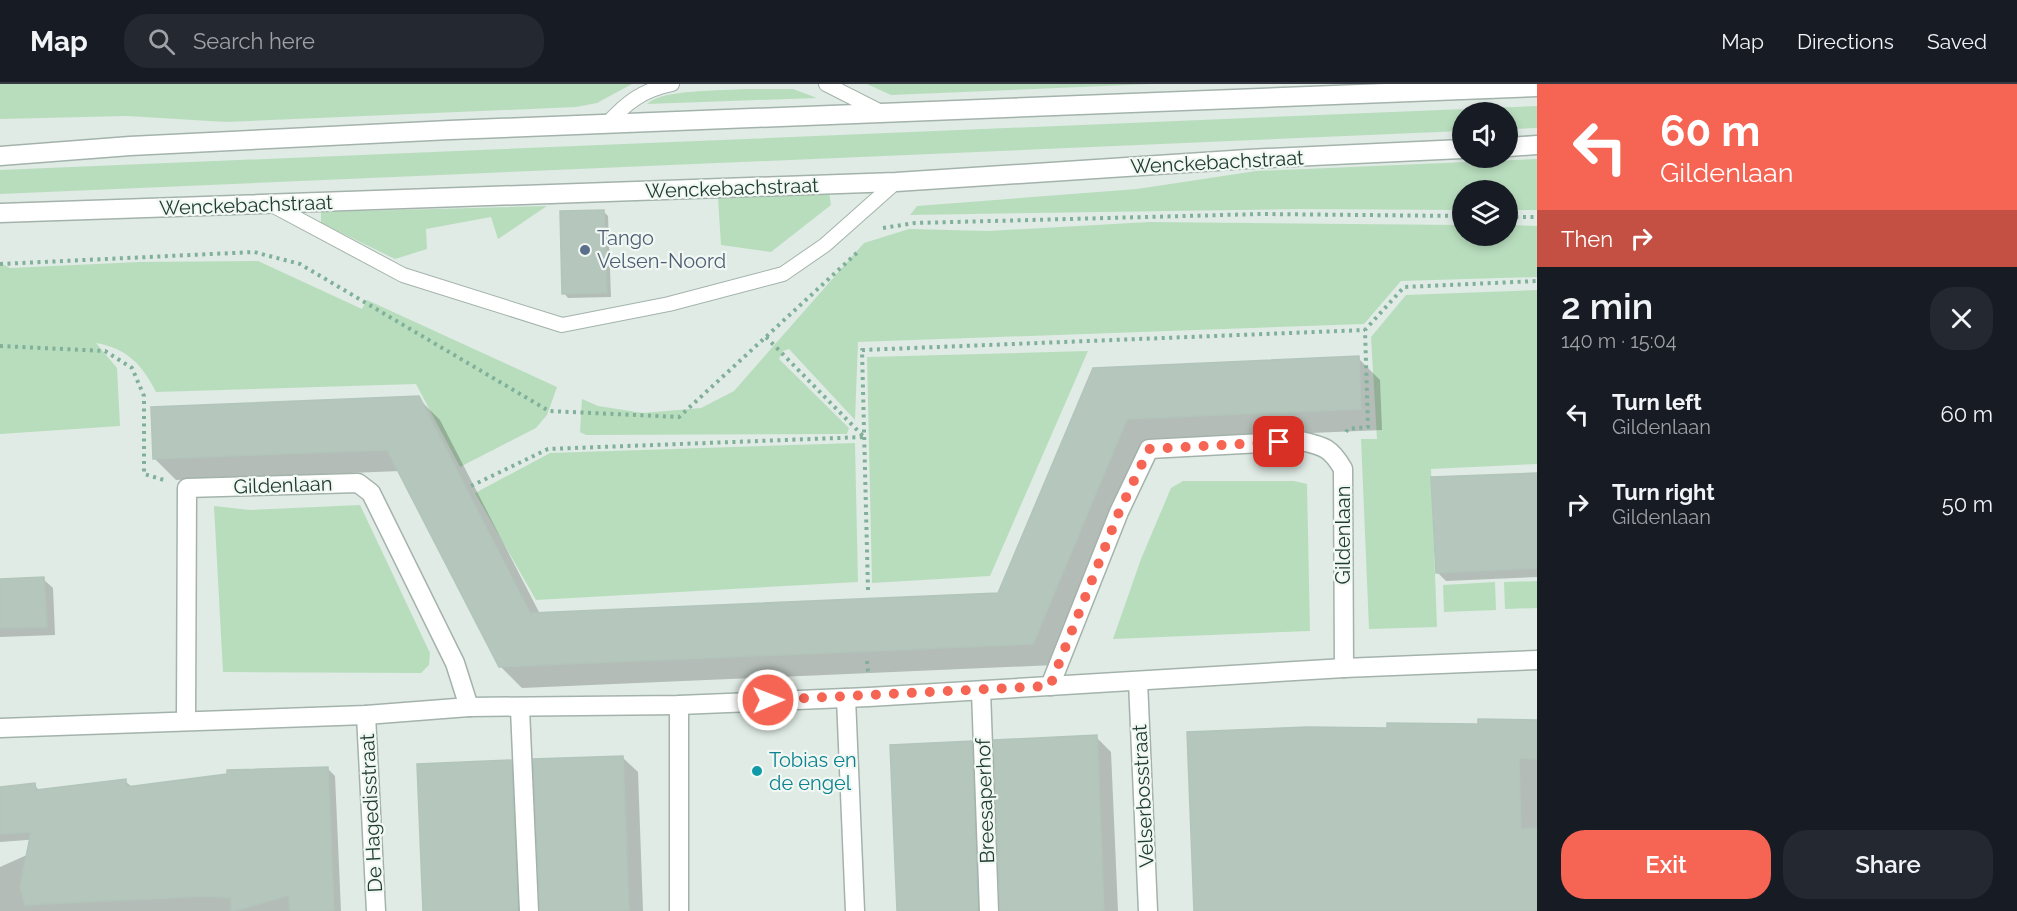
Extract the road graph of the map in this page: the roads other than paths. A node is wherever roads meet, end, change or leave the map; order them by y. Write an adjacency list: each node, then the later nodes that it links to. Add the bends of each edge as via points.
1 (672, 84): 5 (lane, via 650,88 630,100)
2 (826, 84): 4 (lane)
3 (1537, 87): 4 (street)
4 (883, 113): 5 (street)
5 (607, 124): 9 (street, via 130,146)
6 (1537, 145): 7 (street)
7 (1518, 146)
8 (1452, 149): 10 (street, Wenckebachstraat)
9 (0, 156)
10 (896, 182): 11 (street, Wenckebachstraat); 11 (lane, via 825,245 783,274 669,304 562,325 403,275)
11 (272, 205): 12 (street, Wenckebachstraat)
12 (0, 213)
13 (1537, 660): 14 (street)
14 (1344, 668): 15 (street); 16 (street, Gildenlaan, via 1343,469 1333,453 1301,441 1149,449 1119,512)
15 (1138, 681): 16 (street); 30 (street, Velserbosstraat)
16 (1050, 686): 17 (street)
17 (981, 691): 18 (street); 29 (street, Breesaperhof)
18 (846, 698): 19 (street); 28 (street)
19 (679, 705): 21 (street); 27 (street)
20 (469, 707): 21 (street); 22 (street); 23 (street, Gildenlaan, via 454,663 371,493 358,483 187,488)
21 (520, 709): 26 (street)
22 (366, 715): 23 (street); 25 (street, De Hagedisstraat)
23 (186, 720): 24 (street)
24 (0, 728)
25 (376, 911)
26 (529, 911)
27 (679, 911)
28 (855, 911)
29 (989, 911)
30 (1148, 911)

